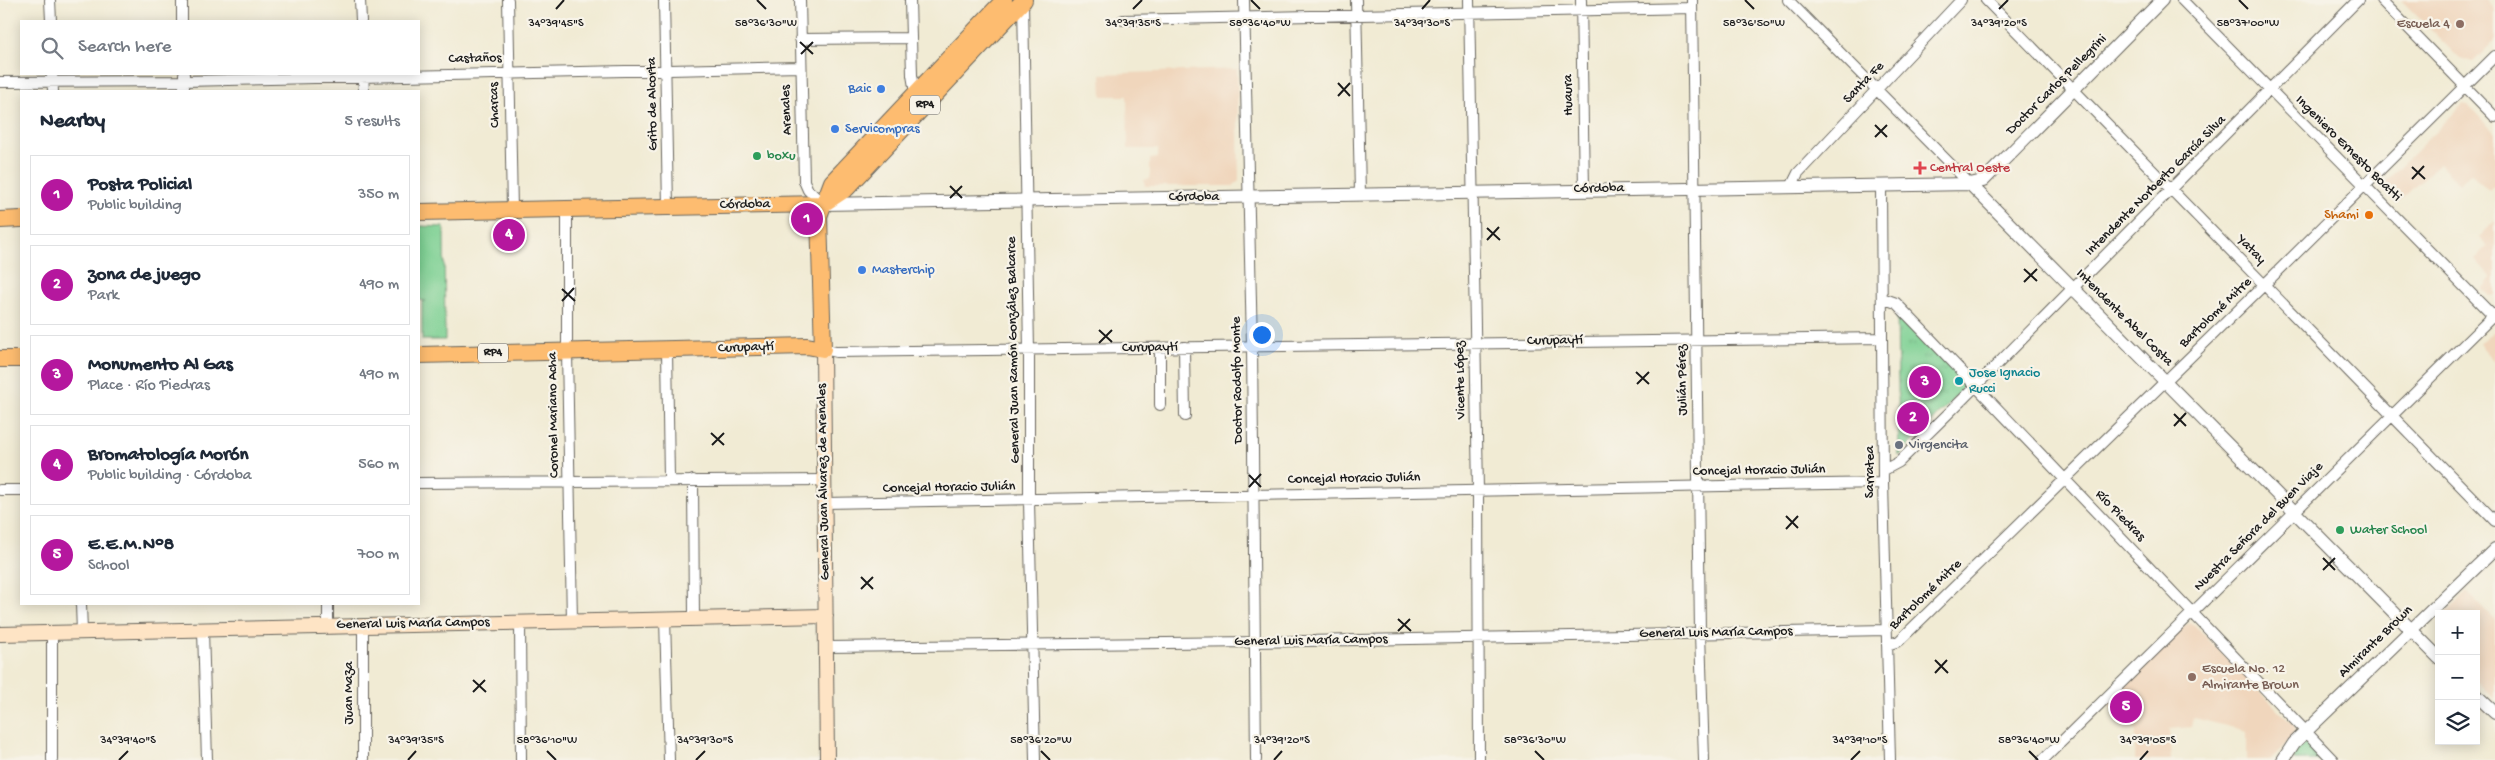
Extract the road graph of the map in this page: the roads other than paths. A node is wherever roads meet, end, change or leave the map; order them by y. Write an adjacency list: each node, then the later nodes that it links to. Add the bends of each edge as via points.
1 (50, 0): 26 (street)
2 (182, 0): 27 (street)
3 (360, 0): 28 (street)
4 (508, 0): 35 (street, Charcas)
5 (664, 0): 34 (street, Grito de Alcorta)
6 (800, 0): 31 (street, Arenales)
7 (910, 0): 30 (street)
8 (1004, 0): 47 (main road, RP4)
9 (1023, 0): 59 (street, General Juan Ramón González Balcarce); 60 (main road, RP4, via 847,188)
10 (1244, 0): 25 (street, Doctor Rodolfo Monte)
11 (1356, 0): 24 (street)
12 (1469, 0): 23 (street, Vicente López)
13 (1581, 0): 22 (street, Huaura)
14 (1788, 0): 44 (street, Intendente Abel Costa)
15 (1962, 0): 44 (street, Santa Fe)
16 (1986, 0): 45 (street, Yatay)
17 (2162, 0): 45 (street, Doctor Carlos Pellegrini)
18 (2182, 0): 46 (street, Ingeniero Ernesto Boatti)
19 (2358, 0): 46 (street, Intendente Norberto García Silva)
20 (2381, 0): 42 (street)
21 (1692, 4): 22 (street); 53 (street, Julián Pérez)
22 (1581, 11): 23 (street); 54 (street, Huaura)
23 (1470, 12): 24 (street); 56 (street, Vicente López)
24 (1356, 15): 25 (street); 57 (street)
25 (1244, 17): 29 (street); 58 (street, Doctor Rodolfo Monte)
26 (51, 20)
27 (182, 20)
28 (361, 20)
29 (1123, 20)
30 (911, 38): 31 (street); 47 (street)
31 (800, 39): 33 (street, Arenales)
32 (2495, 56): 42 (street, Bartolomé Mitre)
33 (800, 67): 34 (street, Castaños); 60 (street, Arenales, via 804,181 808,190)
34 (666, 71): 35 (street, Castaños); 61 (street, Grito de Alcorta)
35 (508, 72): 36 (street, Castaños); 63 (street, Charcas)
36 (420, 73)
37 (341, 75): 41 (street, Castaños)
38 (363, 75): 43 (street)
39 (0, 82): 40 (street, Castaños)
40 (53, 82): 41 (street, Castaños)
41 (184, 82)
42 (2464, 85): 48 (street); 52 (street, Bartolomé Mitre)
43 (364, 90)
44 (1877, 90): 49 (street, Intendente Abel Costa); 51 (street, Santa Fe, via 1798,173)
45 (2073, 90): 49 (street, Doctor Carlos Pellegrini, via 1983,180); 55 (street, Yatay)
46 (2270, 90): 52 (street, Ingeniero Ernesto Boatti); 55 (street, Intendente Norberto García Silva)
47 (915, 93): 60 (main road, RP4, via 832,182)
48 (2495, 117)
49 (1970, 184): 50 (street, Córdoba); 68 (street, Intendente Abel Costa)
50 (1880, 185): 51 (street, Córdoba); 69 (street, Sarratea)
51 (1791, 186): 53 (street, Córdoba)
52 (2365, 186): 67 (street, Bartolomé Mitre); 70 (street, Ingeniero Ernesto Boatti)
53 (1694, 188): 54 (street, Córdoba); 72 (street, Julián Pérez)
54 (1584, 190): 56 (street, Córdoba)
55 (2172, 190): 67 (street, Yatay); 68 (street, Intendente Norberto García Silva)
56 (1472, 192): 57 (street, Córdoba); 73 (street, Vicente López)
57 (1360, 194): 58 (street, Córdoba)
58 (1248, 197): 59 (street, Córdoba); 74 (street, Doctor Rodolfo Monte)
59 (1026, 201): 60 (street, Córdoba); 79 (street, General Juan Ramón González Balcarce)
60 (823, 204): 61 (main road, Córdoba); 78 (main road, General Juan Álvarez de Arenales / RP4, via 819,216)
61 (668, 207): 62 (main road, Córdoba)
62 (567, 209): 63 (main road, Córdoba); 80 (street, Coronel Mariano Acha)
63 (512, 210): 64 (main road, Córdoba)
64 (420, 212)
65 (0, 220): 66 (main road)
66 (20, 220)
67 (2265, 284): 84 (street, Bartolomé Mitre); 88 (street, Yatay)
68 (2074, 288): 84 (street, Intendente Abel Costa); 85 (street, Intendente Norberto García Silva)
69 (1882, 298): 71 (street, Sarratea); 85 (street, Río Piedras, via 1896,303)
70 (2494, 316): 88 (street, Nuestra Señora del Buen Viaje)
71 (1882, 338): 72 (street, Curupaytí); 89 (street, Sarratea)
72 (1696, 339): 73 (street, Curupaytí); 97 (street, Julián Pérez)
73 (1474, 342): 74 (street, Curupaytí); 100 (street, Vicente López)
74 (1252, 346): 75 (street, Curupaytí); 101 (street, Doctor Rodolfo Monte)
75 (1184, 347): 76 (street, Curupaytí); 87 (street)
76 (1160, 348): 79 (street, Curupaytí); 86 (street)
77 (667, 350): 78 (main road, Curupaytí / RP4, via 807,346); 80 (main road, Curupaytí / RP4); 91 (street)
78 (823, 350): 79 (street, Curupaytí); 93 (main road, General Juan Álvarez de Arenales)
79 (1030, 351): 102 (street, General Juan Ramón González Balcarce)
80 (567, 352): 81 (main road, Curupaytí / RP4); 94 (street, Coronel Mariano Acha)
81 (420, 355)
82 (0, 359): 83 (main road)
83 (20, 359)
84 (2165, 381): 90 (street, Bartolomé Mitre); 104 (street, Intendente Abel Costa)
85 (1976, 385): 89 (street, Intendente Norberto García Silva, via 1899,462); 90 (street, Río Piedras)
86 (1160, 405)
87 (1185, 416)
88 (2392, 416): 104 (street, Nuestra Señora del Buen Viaje); 105 (street, Yatay)
89 (1884, 470): 96 (street, Sarratea)
90 (2064, 478): 109 (street, Río Piedras); 127 (street, Bartolomé Mitre, via 1898,641)
91 (669, 480): 92 (street); 94 (street)
92 (694, 480): 93 (street); 111 (street)
93 (825, 480): 103 (main road, General Juan Álvarez de Arenales)
94 (569, 481): 95 (street); 113 (street, Coronel Mariano Acha)
95 (420, 482)
96 (1883, 483): 97 (street, Concejal Horacio Julián); 117 (street, Sarratea)
97 (1698, 486): 100 (street, Concejal Horacio Julián); 122 (street, Julián Pérez)
98 (0, 490): 99 (street)
99 (20, 490)
100 (1478, 490): 101 (street, Concejal Horacio Julián); 124 (street, Vicente López)
101 (1253, 495): 102 (street, Concejal Horacio Julián); 125 (street, Doctor Rodolfo Monte)
102 (1029, 501): 103 (street, Concejal Horacio Julián); 126 (street, General Juan Ramón González Balcarce)
103 (825, 503): 110 (main road, General Juan Álvarez de Arenales)
104 (2293, 513): 109 (street, Nuestra Señora del Buen Viaje); 118 (street, Intendente Abel Costa)
105 (2495, 521)
106 (2495, 549): 118 (street, Almirante Brown)
107 (81, 605): 120 (street)
108 (328, 605): 116 (street)
109 (2193, 612): 132 (street, Río Piedras); 144 (street, Nuestra Señora del Buen Viaje)
110 (826, 616): 111 (main road, General Luis María Campos); 128 (main road, General Juan Álvarez de Arenales)
111 (694, 618): 112 (main road, General Luis María Campos)
112 (665, 619): 113 (main road, General Luis María Campos); 137 (street)
113 (572, 621): 114 (main road, General Luis María Campos)
114 (520, 622): 115 (main road, General Luis María Campos); 136 (street)
115 (363, 625): 116 (main road, General Luis María Campos); 135 (street, Juan Maza)
116 (328, 626): 119 (main road, General Luis María Campos)
117 (1886, 630): 122 (street, General Luis María Campos); 127 (street, Sarratea)
118 (2410, 630): 129 (street, Intendente Abel Costa); 132 (street, Almirante Brown)
119 (203, 631): 120 (main road, General Luis María Campos); 134 (street)
120 (82, 632): 121 (main road, General Luis María Campos)
121 (52, 633): 123 (main road, General Luis María Campos); 133 (street)
122 (1700, 633): 124 (street, General Luis María Campos); 142 (street, Julián Pérez)
123 (0, 634)
124 (1478, 636): 125 (street, General Luis María Campos); 141 (street, Vicente López)
125 (1254, 642): 126 (street, General Luis María Campos); 140 (street, Doctor Rodolfo Monte)
126 (1032, 644): 128 (street, General Luis María Campos); 139 (street, General Juan Ramón González Balcarce)
127 (1887, 645): 143 (street, Sarratea)
128 (826, 647): 138 (main road, General Juan Álvarez de Arenales)
129 (2436, 655)
130 (2480, 699): 131 (street)
131 (2495, 713)
132 (2306, 731): 145 (street, Almirante Brown); 146 (street, Río Piedras)
133 (52, 760)
134 (207, 760)
135 (363, 760)
136 (521, 760)
137 (669, 760)
138 (827, 760)
139 (1035, 760)
140 (1256, 760)
141 (1480, 760)
142 (1704, 760)
143 (1890, 760)
144 (2043, 760)
145 (2283, 760)
146 (2333, 760)

